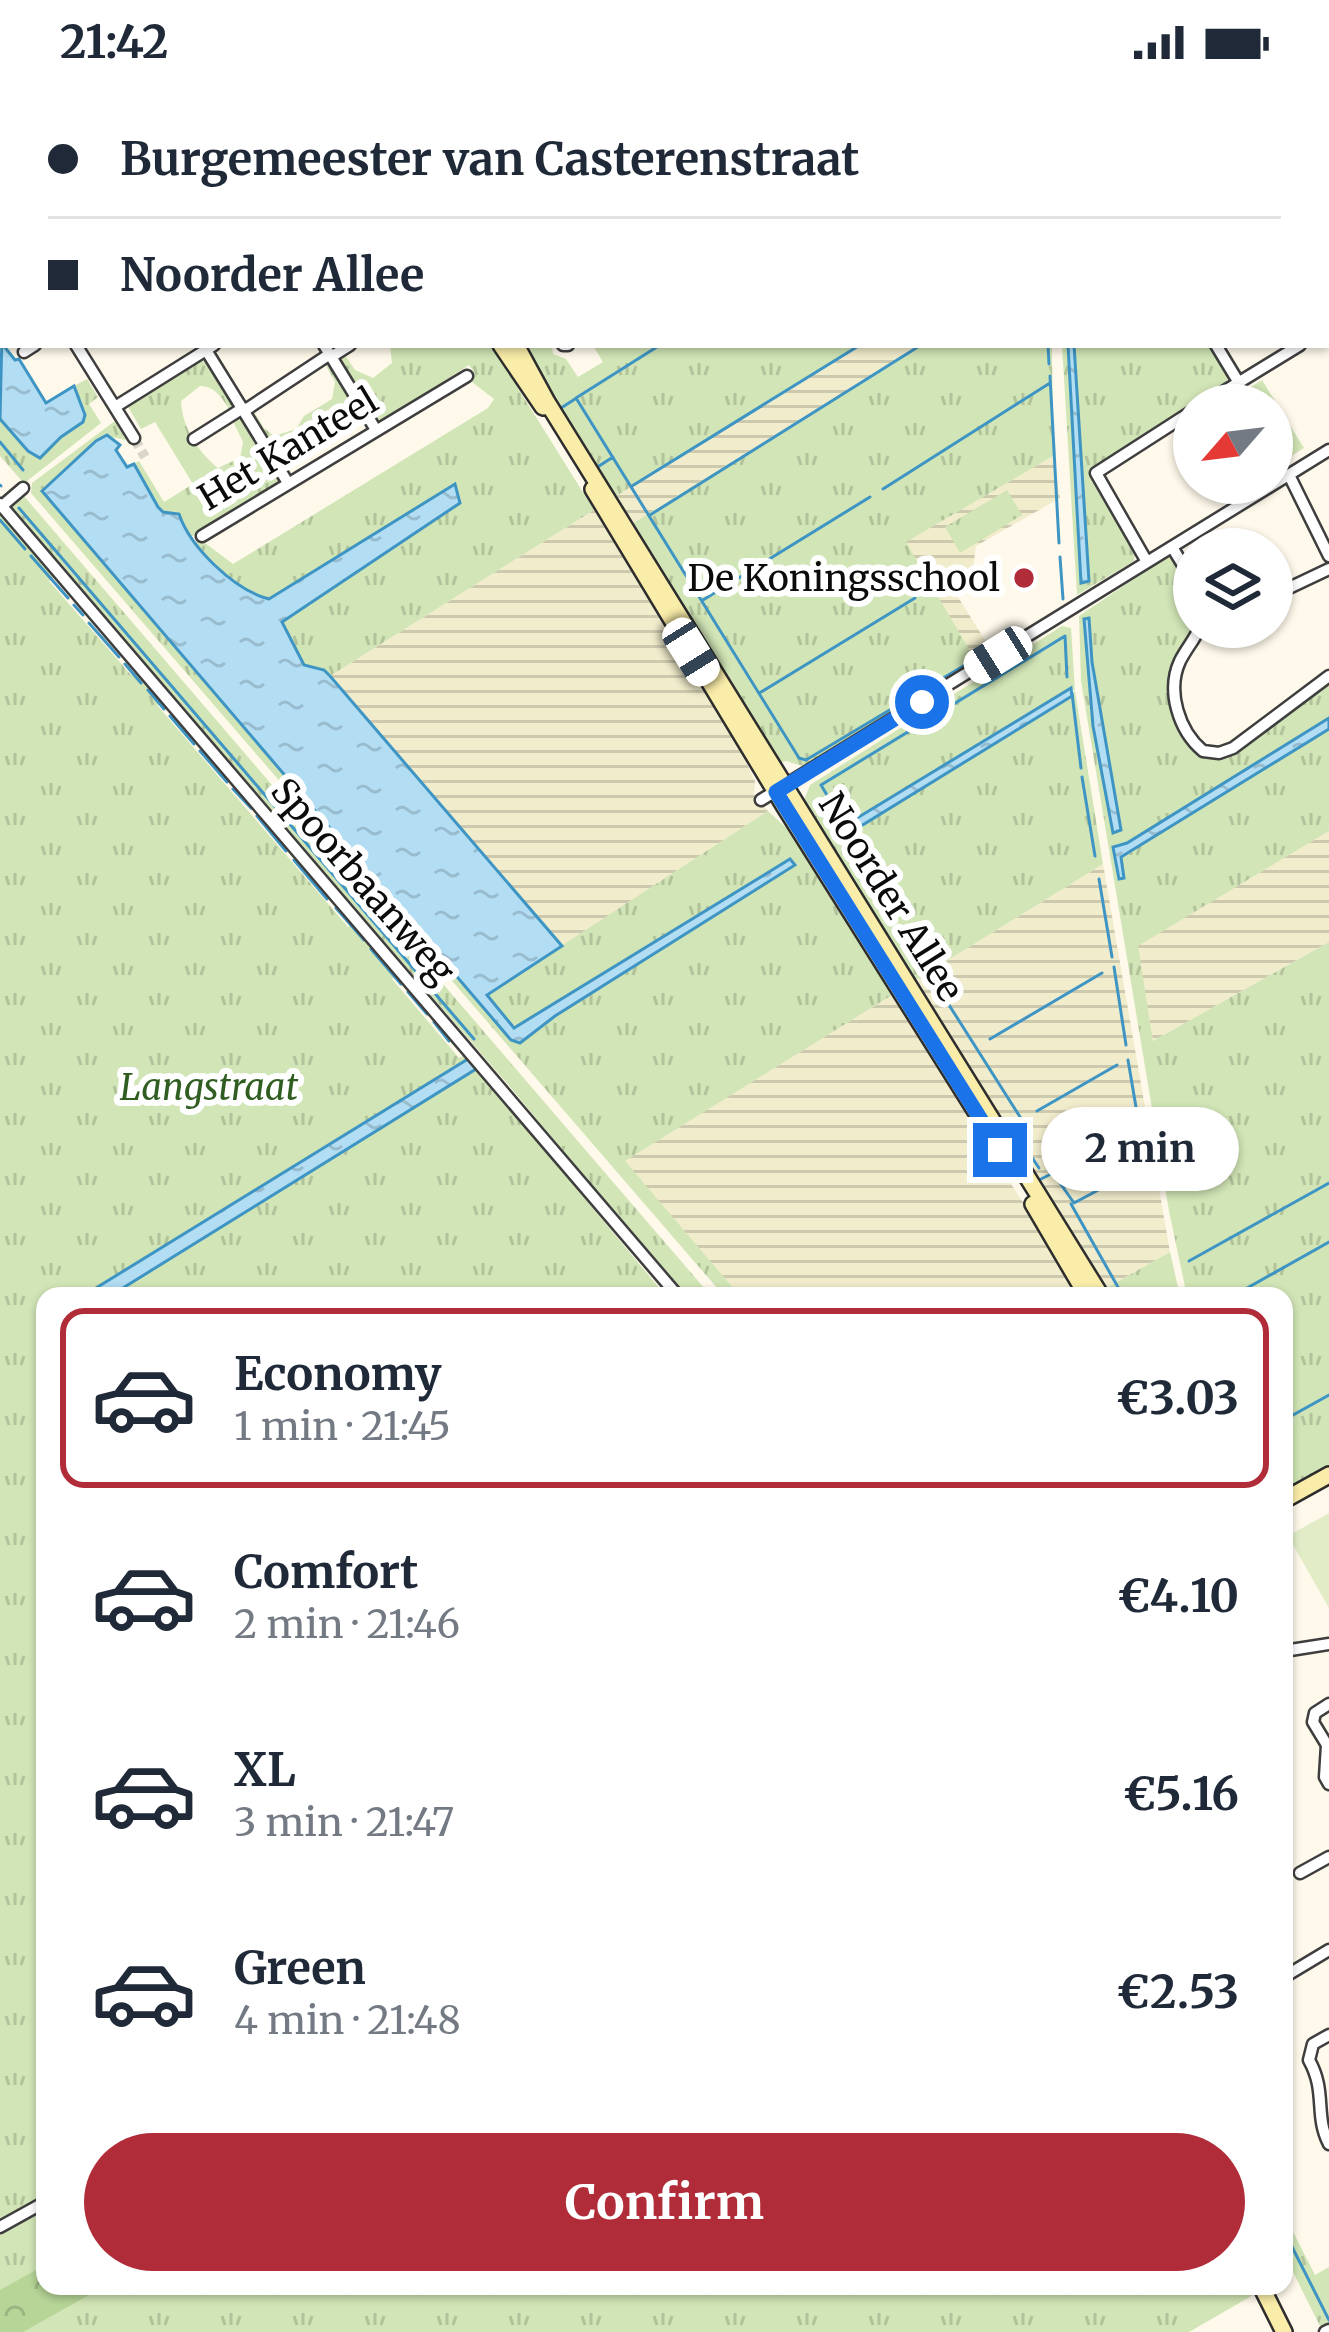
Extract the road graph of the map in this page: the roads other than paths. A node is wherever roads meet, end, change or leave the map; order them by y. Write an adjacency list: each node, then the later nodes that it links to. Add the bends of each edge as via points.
1 (78, 348): 10 (street)
2 (210, 348): 10 (street); 11 (street)
3 (503, 348): 31 (street, Noorder Allee)
4 (518, 348): 31 (street, Noorder Allee)
5 (1218, 348): 9 (street)
6 (1295, 348): 9 (street)
7 (328, 352): 11 (street); 13 (street)
8 (467, 376): 13 (street, Het Kanteel)
9 (1239, 383)
10 (115, 407): 14 (street)
11 (243, 410): 15 (street); 18 (street)
12 (1173, 424): 26 (street, via 1096,473)
13 (376, 430): 18 (street, Het Kanteel)
14 (134, 438)
15 (194, 439)
16 (1329, 451): 17 (street)
17 (1293, 473)
18 (287, 483): 23 (street, Het Kanteel)
19 (1293, 483): 25 (street)
20 (23, 488): 22 (street)
21 (1242, 504): 24 (street)
22 (1, 505): 33 (street, Spoorbaanweg)
23 (202, 536)
24 (1172, 547): 26 (street)
25 (1329, 556)
26 (1148, 562): 31 (street)
27 (1329, 569): 28 (street)
28 (1293, 586)
29 (1189, 648): 30 (street, via 1174,688 1185,730 1203,751 1233,748)
30 (1329, 676)
31 (775, 792): 32 (street, Noorder Allee)
32 (924, 1020): 34 (street, Noorder Allee); 35 (street, Noorder Allee)
33 (670, 1287)
34 (1082, 1287)
35 (1095, 1287)
36 (1329, 1474): 37 (street)
37 (1293, 1495)
38 (1329, 1703): 39 (street, via 1313,1722 1327,1745)
39 (1329, 1784)
40 (1329, 1857): 41 (street)
41 (1300, 1874)
42 (1329, 1950): 43 (street)
43 (1293, 1972)
44 (1329, 2035): 46 (street, via 1313,2044 1309,2060)
45 (1302, 2096): 46 (street)
46 (1320, 2096): 47 (street)
47 (1327, 2138)
48 (36, 2207): 49 (street)
49 (0, 2227)
50 (1266, 2295): 51 (street)
51 (1284, 2332)

